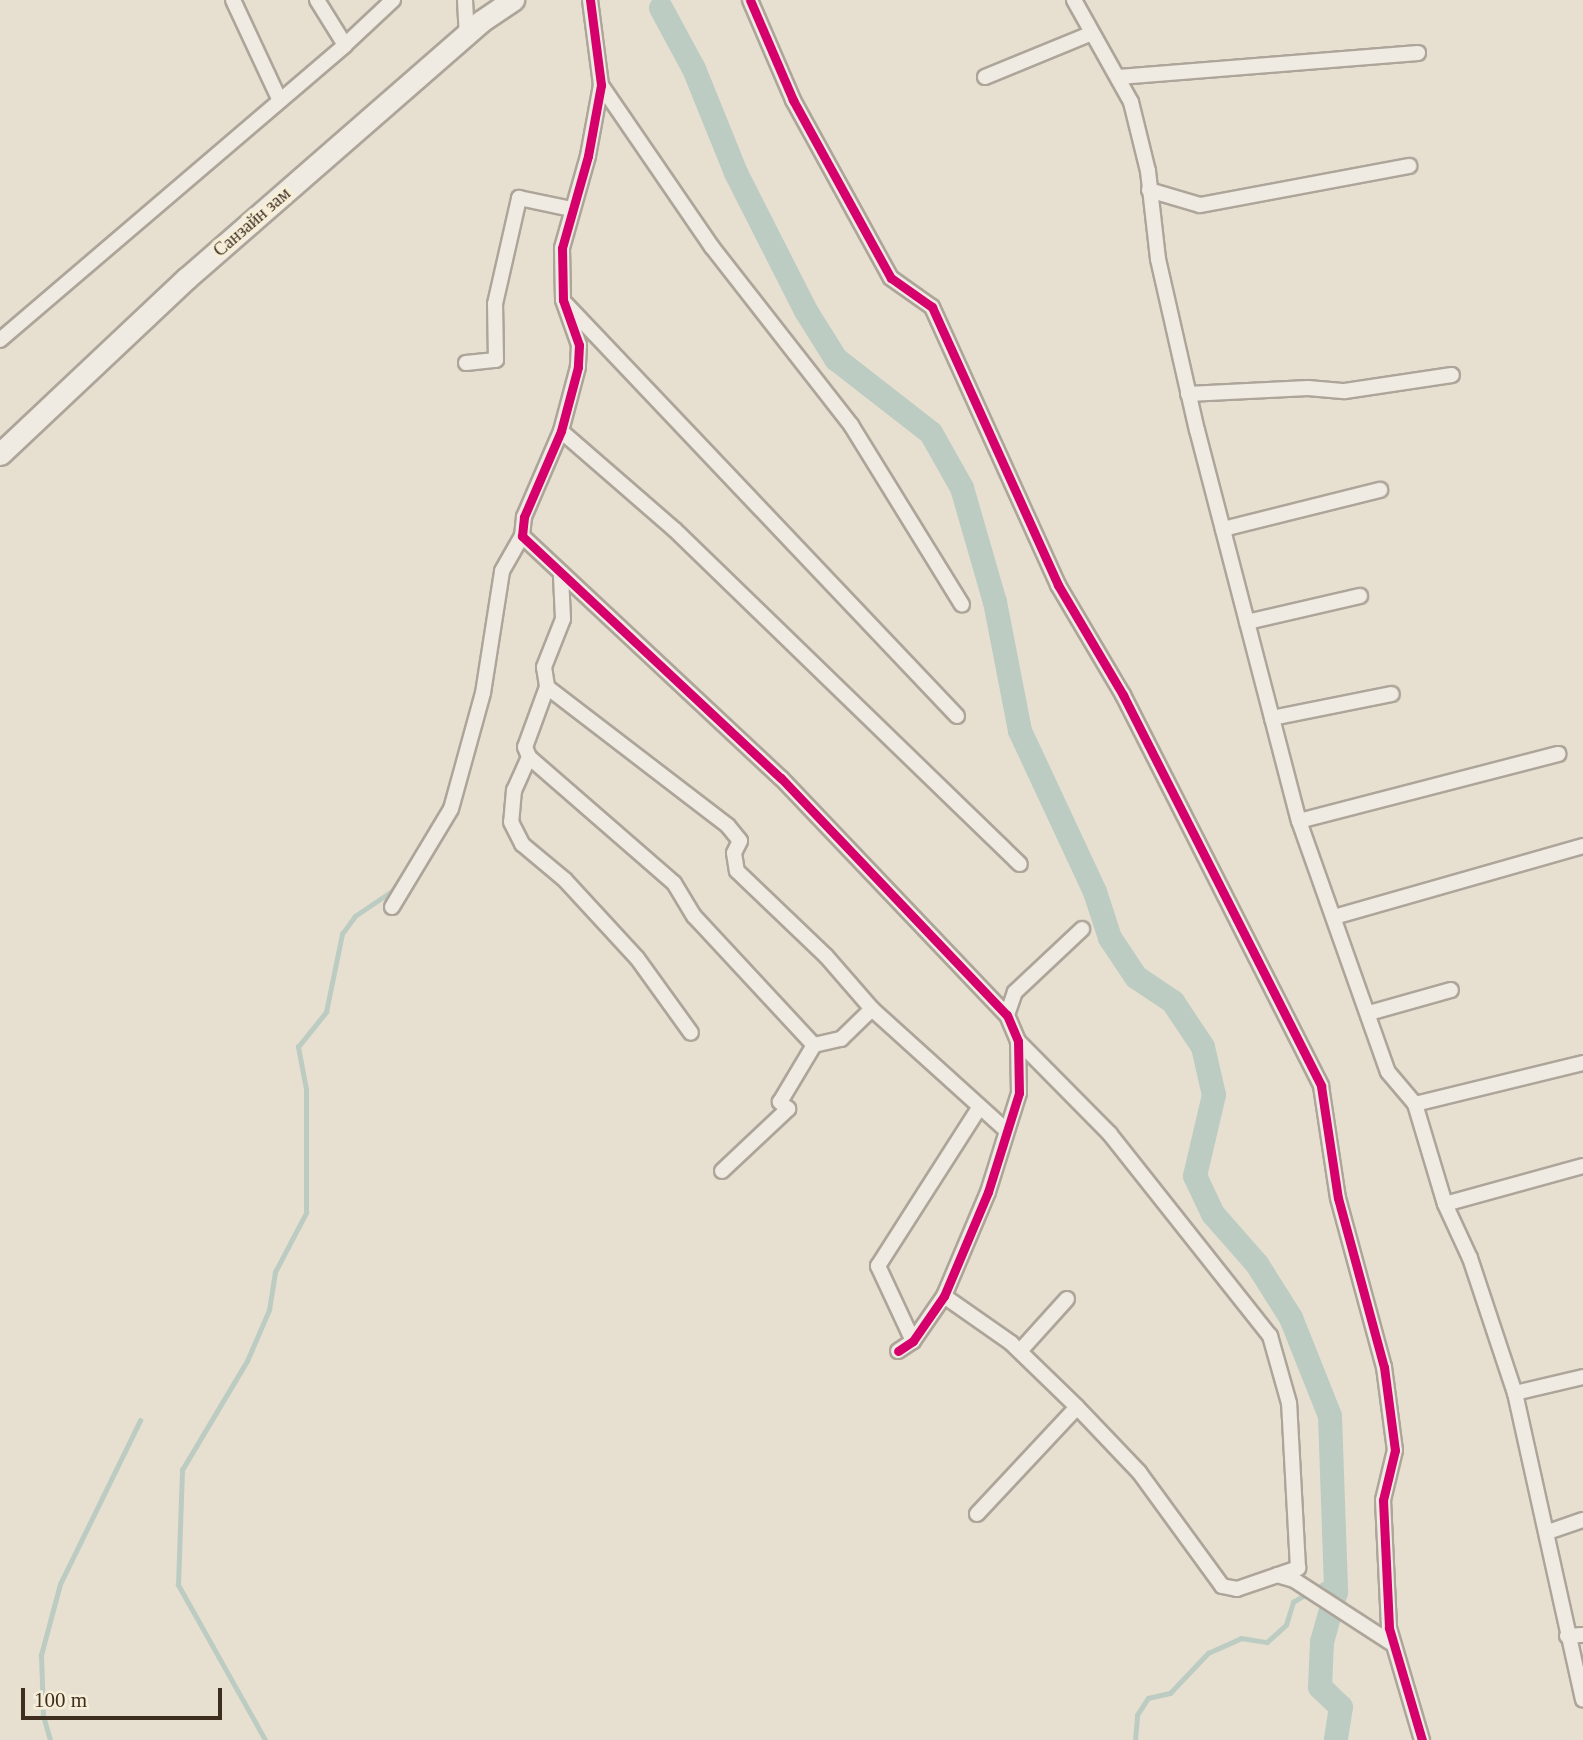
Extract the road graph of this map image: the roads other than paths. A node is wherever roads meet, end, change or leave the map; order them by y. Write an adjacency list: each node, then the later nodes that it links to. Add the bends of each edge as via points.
1 (233, 0): 16 (street)
2 (317, 0): 11 (street)
3 (393, 0): 11 (street)
4 (465, 0): 9 (street)
5 (513, 0): 9 (main road, Санзайн зам)
6 (590, 0): 15 (street)
7 (750, 0): 74 (street, via 793,100 884,266 894,282 932,307 1059,585 1123,695 1321,1086 1338,1198 1384,1367 1395,1450 1383,1500)
8 (1074, 0): 10 (street)
9 (467, 34): 26 (main road, Санзайн зам, via 187,278)
10 (1090, 34): 13 (street); 14 (street)
11 (345, 45): 16 (street)
12 (1418, 53): 14 (street)
13 (985, 77)
14 (1119, 77): 18 (street, via 1136,120)
15 (601, 85): 19 (street, via 588,156); 32 (street, via 712,247 851,425)
16 (280, 101): 21 (street)
17 (1409, 166): 18 (street, via 1200,205)
18 (1149, 190): 24 (street, via 1158,259)
19 (571, 209): 20 (street, via 562,248); 22 (street, via 519,198 495,304 496,360)
20 (563, 300): 25 (street, via 579,345); 36 (street)
21 (0, 340)
22 (466, 363)
23 (1452, 375): 24 (street, via 1345,391 1308,388)
24 (1188, 394): 28 (street)
25 (561, 431): 29 (street, via 524,517); 42 (street, via 675,530)
26 (0, 454)
27 (1380, 490): 28 (street)
28 (1223, 528): 33 (street)
29 (522, 536): 30 (street); 43 (street, via 502,571 483,693 451,809)
30 (561, 576): 34 (street, via 562,619 544,667); 49 (street, via 781,778)
31 (1360, 596): 33 (street)
32 (962, 605)
33 (1247, 622): 37 (street)
34 (547, 687): 39 (street, via 525,747); 47 (street, via 736,833 740,841 734,853 737,871 826,956)
35 (1392, 694): 37 (street)
36 (957, 716)
37 (1272, 718): 40 (street)
38 (1558, 754): 40 (street)
39 (529, 757): 50 (street, via 514,790 514,832 637,958); 52 (street, via 674,883 694,916)
40 (1299, 821): 44 (street)
41 (1583, 846): 44 (street)
42 (1020, 864)
43 (392, 907)
44 (1334, 917): 48 (street)
45 (1082, 929): 49 (street, via 1015,992)
46 (1451, 990): 48 (street)
47 (872, 1009): 52 (street, via 841,1039); 55 (street)
48 (1369, 1013): 54 (street, via 1388,1072)
49 (1007, 1014): 51 (street)
50 (691, 1034)
51 (1018, 1041): 56 (street, via 1019,1093); 71 (street, via 1110,1134 1270,1336 1289,1403 1300,1560 1298,1568)
52 (814, 1045): 58 (street, via 780,1102 788,1110)
53 (1583, 1063): 54 (street)
54 (1415, 1104): 59 (street)
55 (979, 1108): 56 (street); 62 (street, via 877,1266)
56 (1006, 1130): 60 (street, via 988,1192)
57 (1583, 1166): 59 (street)
58 (722, 1171)
59 (1445, 1205): 66 (street, via 1470,1258)
60 (944, 1297): 62 (street); 64 (street)
61 (1067, 1298): 64 (street)
62 (914, 1341): 63 (street)
63 (898, 1351)
64 (1020, 1351): 67 (street)
65 (1583, 1377): 66 (street)
66 (1515, 1393): 70 (street)
67 (1077, 1407): 68 (street); 71 (street, via 1139,1472 1222,1586 1237,1589)
68 (977, 1514)
69 (1583, 1520): 70 (street)
70 (1548, 1532): 73 (street)
71 (1275, 1575): 74 (street, via 1294,1580)
72 (1583, 1635): 73 (street)
73 (1567, 1636): 75 (street)
74 (1391, 1643): 76 (street)
75 (1583, 1700)
76 (1422, 1740)

